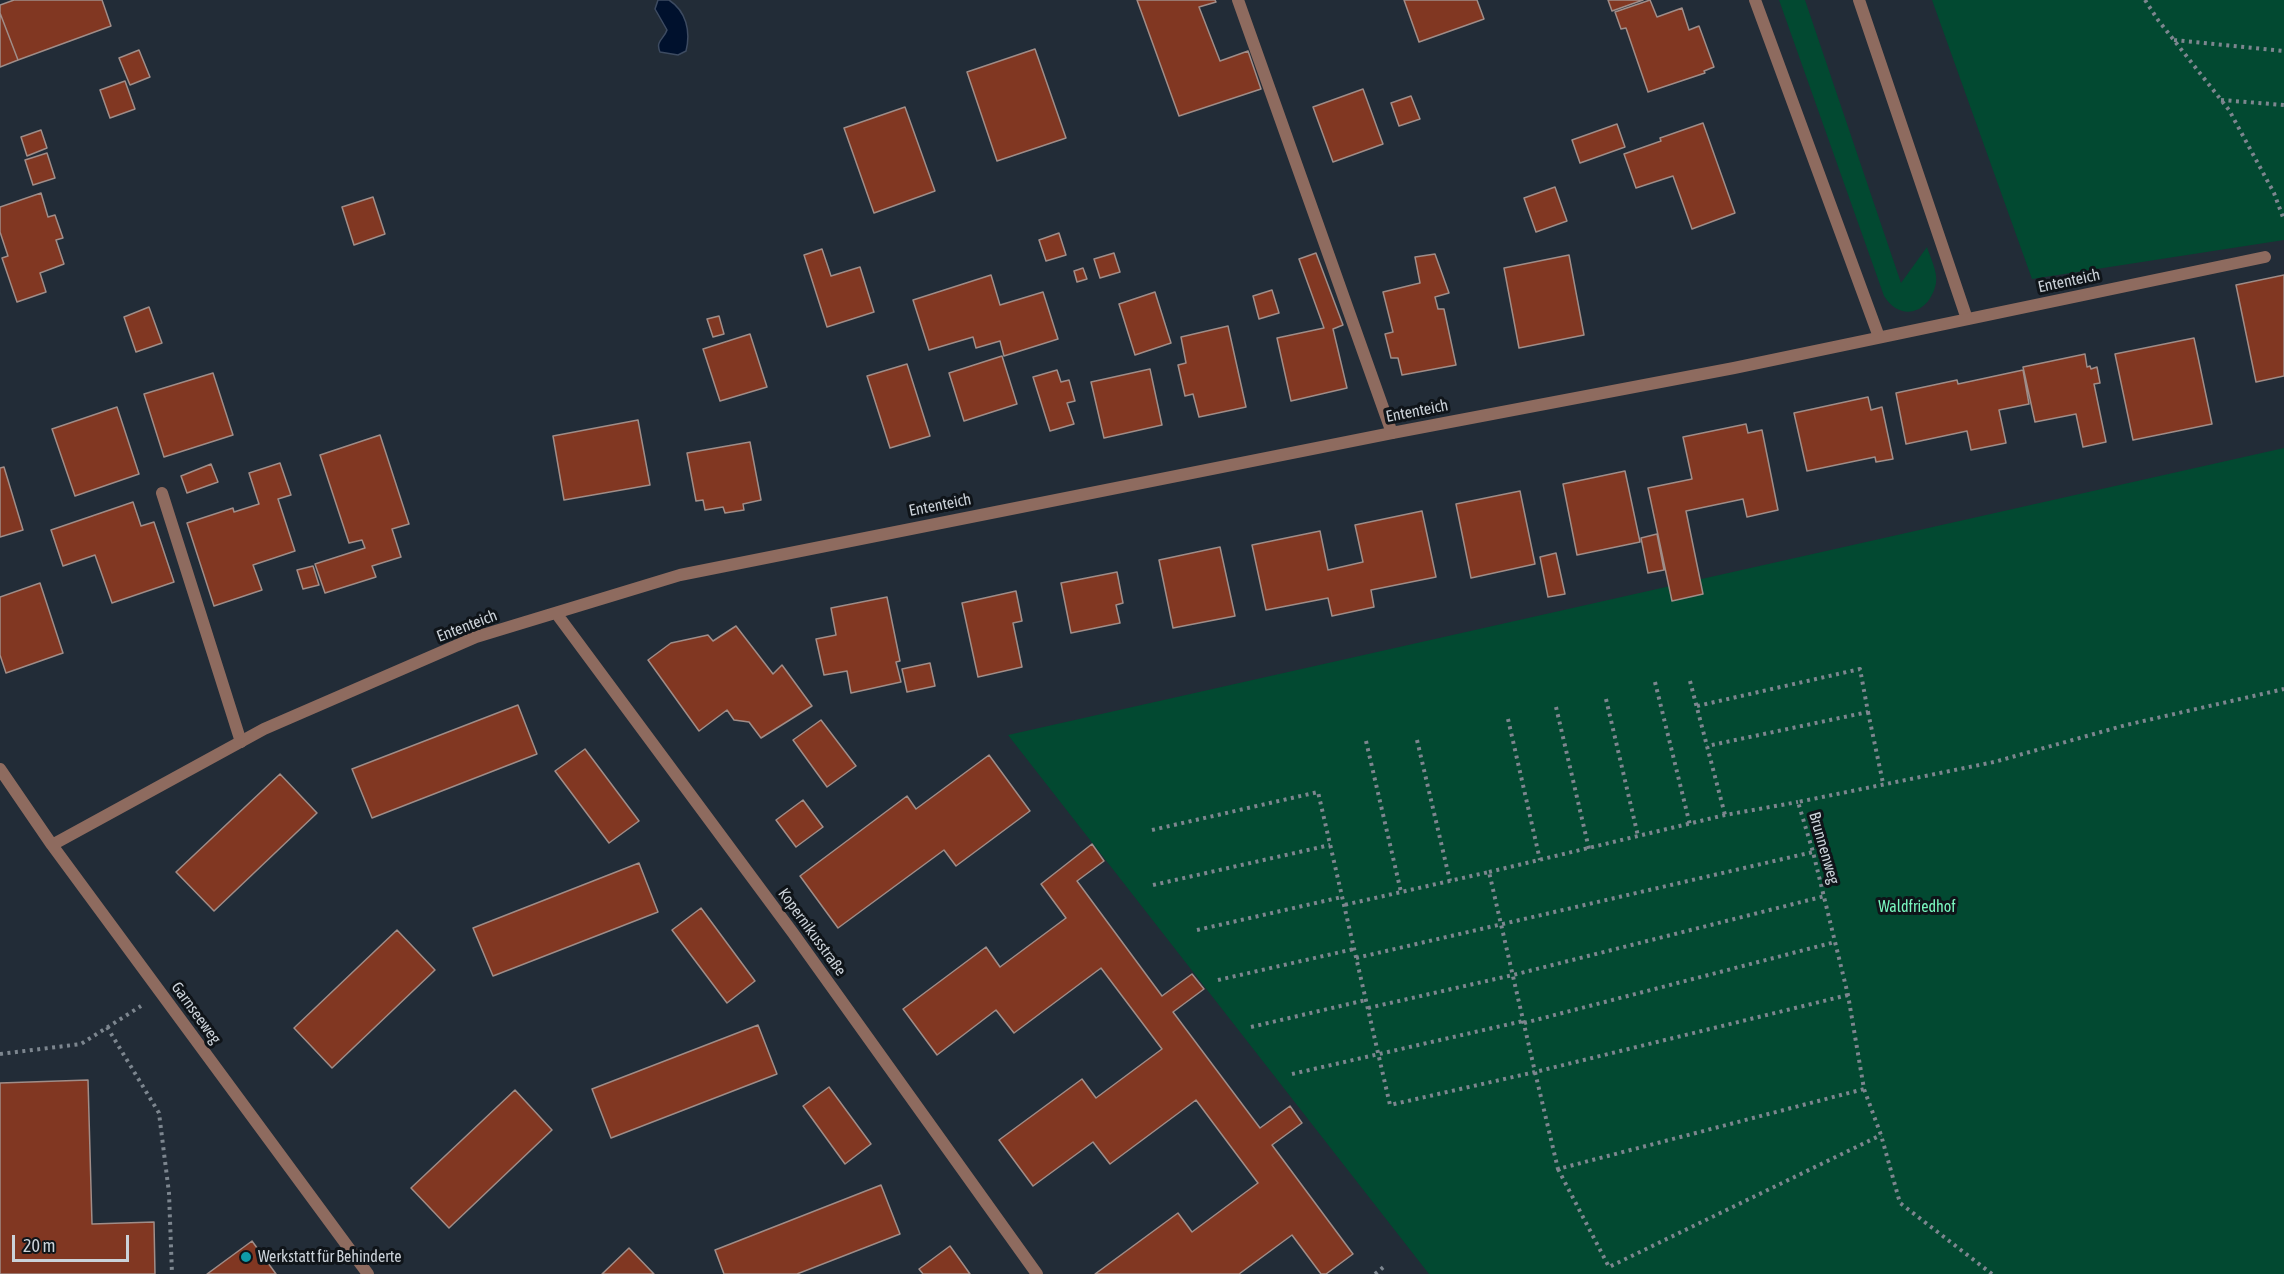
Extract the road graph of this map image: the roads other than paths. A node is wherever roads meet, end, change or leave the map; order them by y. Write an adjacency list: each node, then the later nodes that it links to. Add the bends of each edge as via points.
1 (1238, 0): 7 (street)
2 (1755, 0): 6 (street)
3 (1859, 0): 5 (street)
4 (2265, 257): 5 (street, Ententeich)
5 (1967, 319): 6 (street, Ententeich)
6 (1879, 337): 7 (street, Ententeich)
7 (1392, 433): 9 (street, Ententeich, via 680,575)
8 (162, 493): 10 (street)
9 (556, 613): 10 (street, Ententeich, via 476,637); 14 (street, Kopernikusstraße, via 800,943)
10 (241, 742): 12 (street, Ententeich)
11 (0, 769): 12 (street, Garnseeweg)
12 (52, 845): 13 (street, Garnseeweg)
13 (368, 1274)
14 (1037, 1274)

